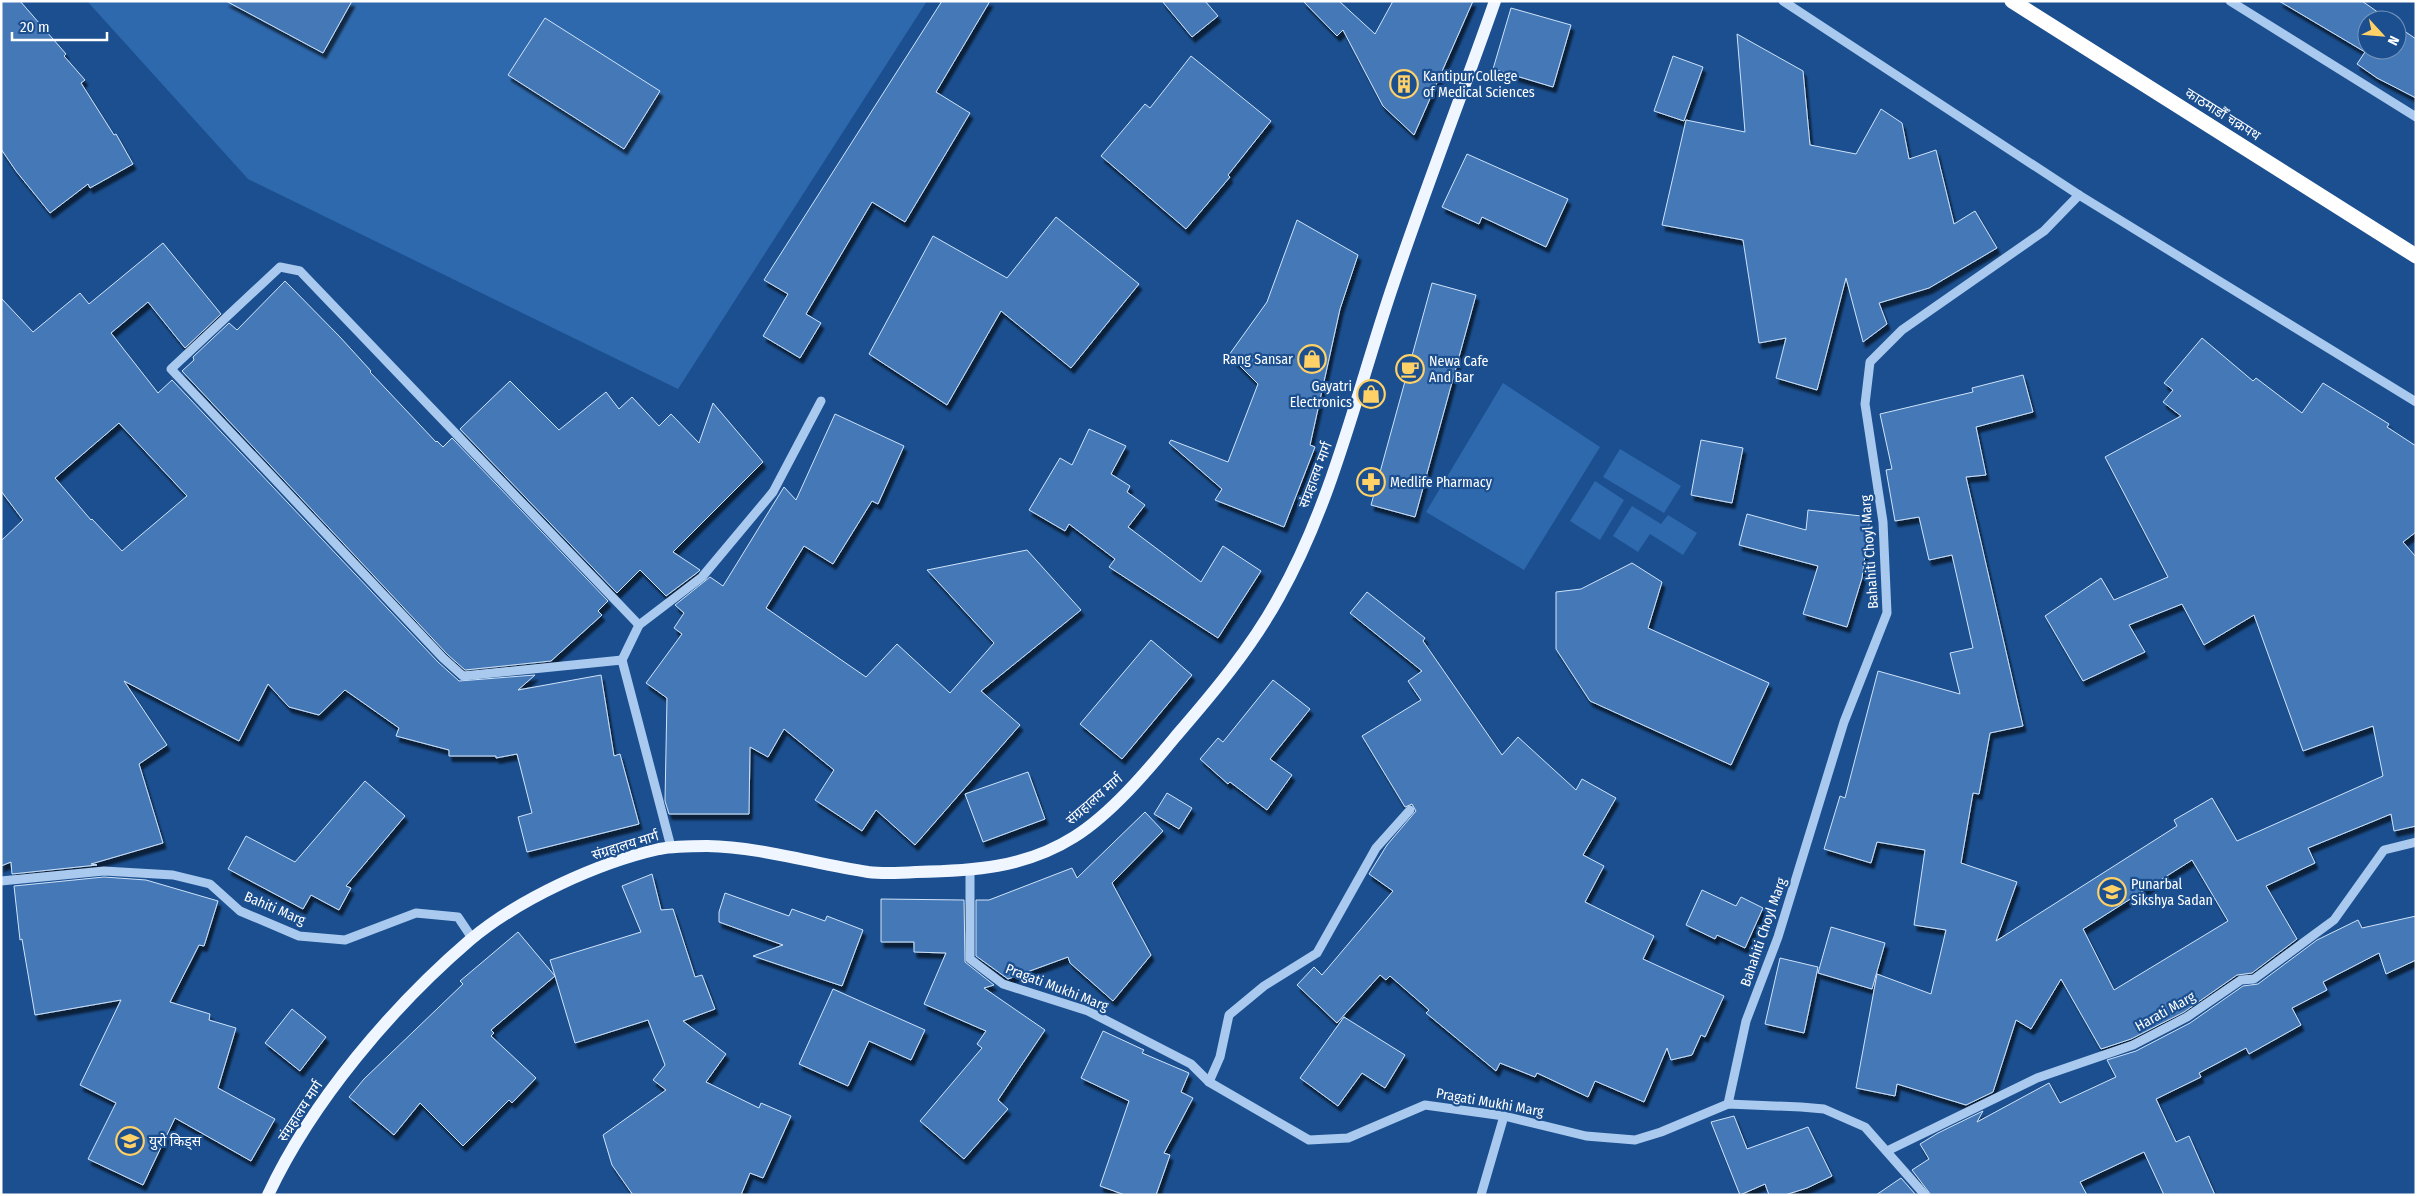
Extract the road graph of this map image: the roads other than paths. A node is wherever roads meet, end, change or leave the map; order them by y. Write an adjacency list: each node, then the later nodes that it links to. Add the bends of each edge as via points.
1 (1496, 1): 15 (main road, संग्रहालय मार्ग, via 1444,136 1391,289 1348,432 1306,544 1251,644 1150,768 1074,837 1018,863)
2 (1783, 1): 6 (street)
3 (2012, 1): 7 (highway, काठमाडाैँ चक्रपथ)
4 (2230, 1): 5 (street)
5 (2416, 118)
6 (2079, 195): 9 (street); 19 (street, Bahahiti Choyl Marg, via 2044,231 1902,330 1870,362 1865,404 1883,522 1887,613 1844,722 1778,937 1746,1021)
7 (2416, 256)
8 (821, 401): 10 (street, via 773,492 702,577)
9 (2416, 402)
10 (639, 625): 11 (street); 11 (street, via 300,271 280,267 171,369 463,676)
11 (622, 660): 14 (street)
12 (1410, 810): 18 (street, via 1376,848 1317,952 1264,986 1229,1015 1220,1057)
13 (2416, 842): 21 (street, Harati Marg, via 2384,850 2334,920 2254,980 2241,980 2187,1017 2133,1045 2037,1078)
14 (671, 847): 15 (main road, संग्रहालय मार्ग, via 712,846 746,850 875,873); 17 (main road, संग्रहालय मार्ग, via 597,869 542,892)
15 (970, 871): 18 (street, Pragati Mukhi Marg, via 970,959 1003,984 1088,1011 1191,1064)
16 (1, 881): 17 (street, Bahiti Marg, via 104,871 174,875 210,884 240,911 299,936 345,940 416,913 458,918)
17 (472, 938): 22 (main road, संग्रहालय मार्ग, via 405,1004 348,1067 306,1126)
18 (1209, 1082): 20 (street, Pragati Mukhi Marg, via 1310,1140 1348,1138 1425,1105)
19 (1728, 1104): 20 (street, Pragati Mukhi Marg, via 1635,1140 1586,1136); 21 (street, Pragati Mukhi Marg, via 1824,1109 1865,1126)
20 (1504, 1116): 23 (street)
21 (1887, 1151): 24 (street, Pragati Mukhi Marg)
22 (268, 1195)
23 (1480, 1195)
24 (1925, 1195)

